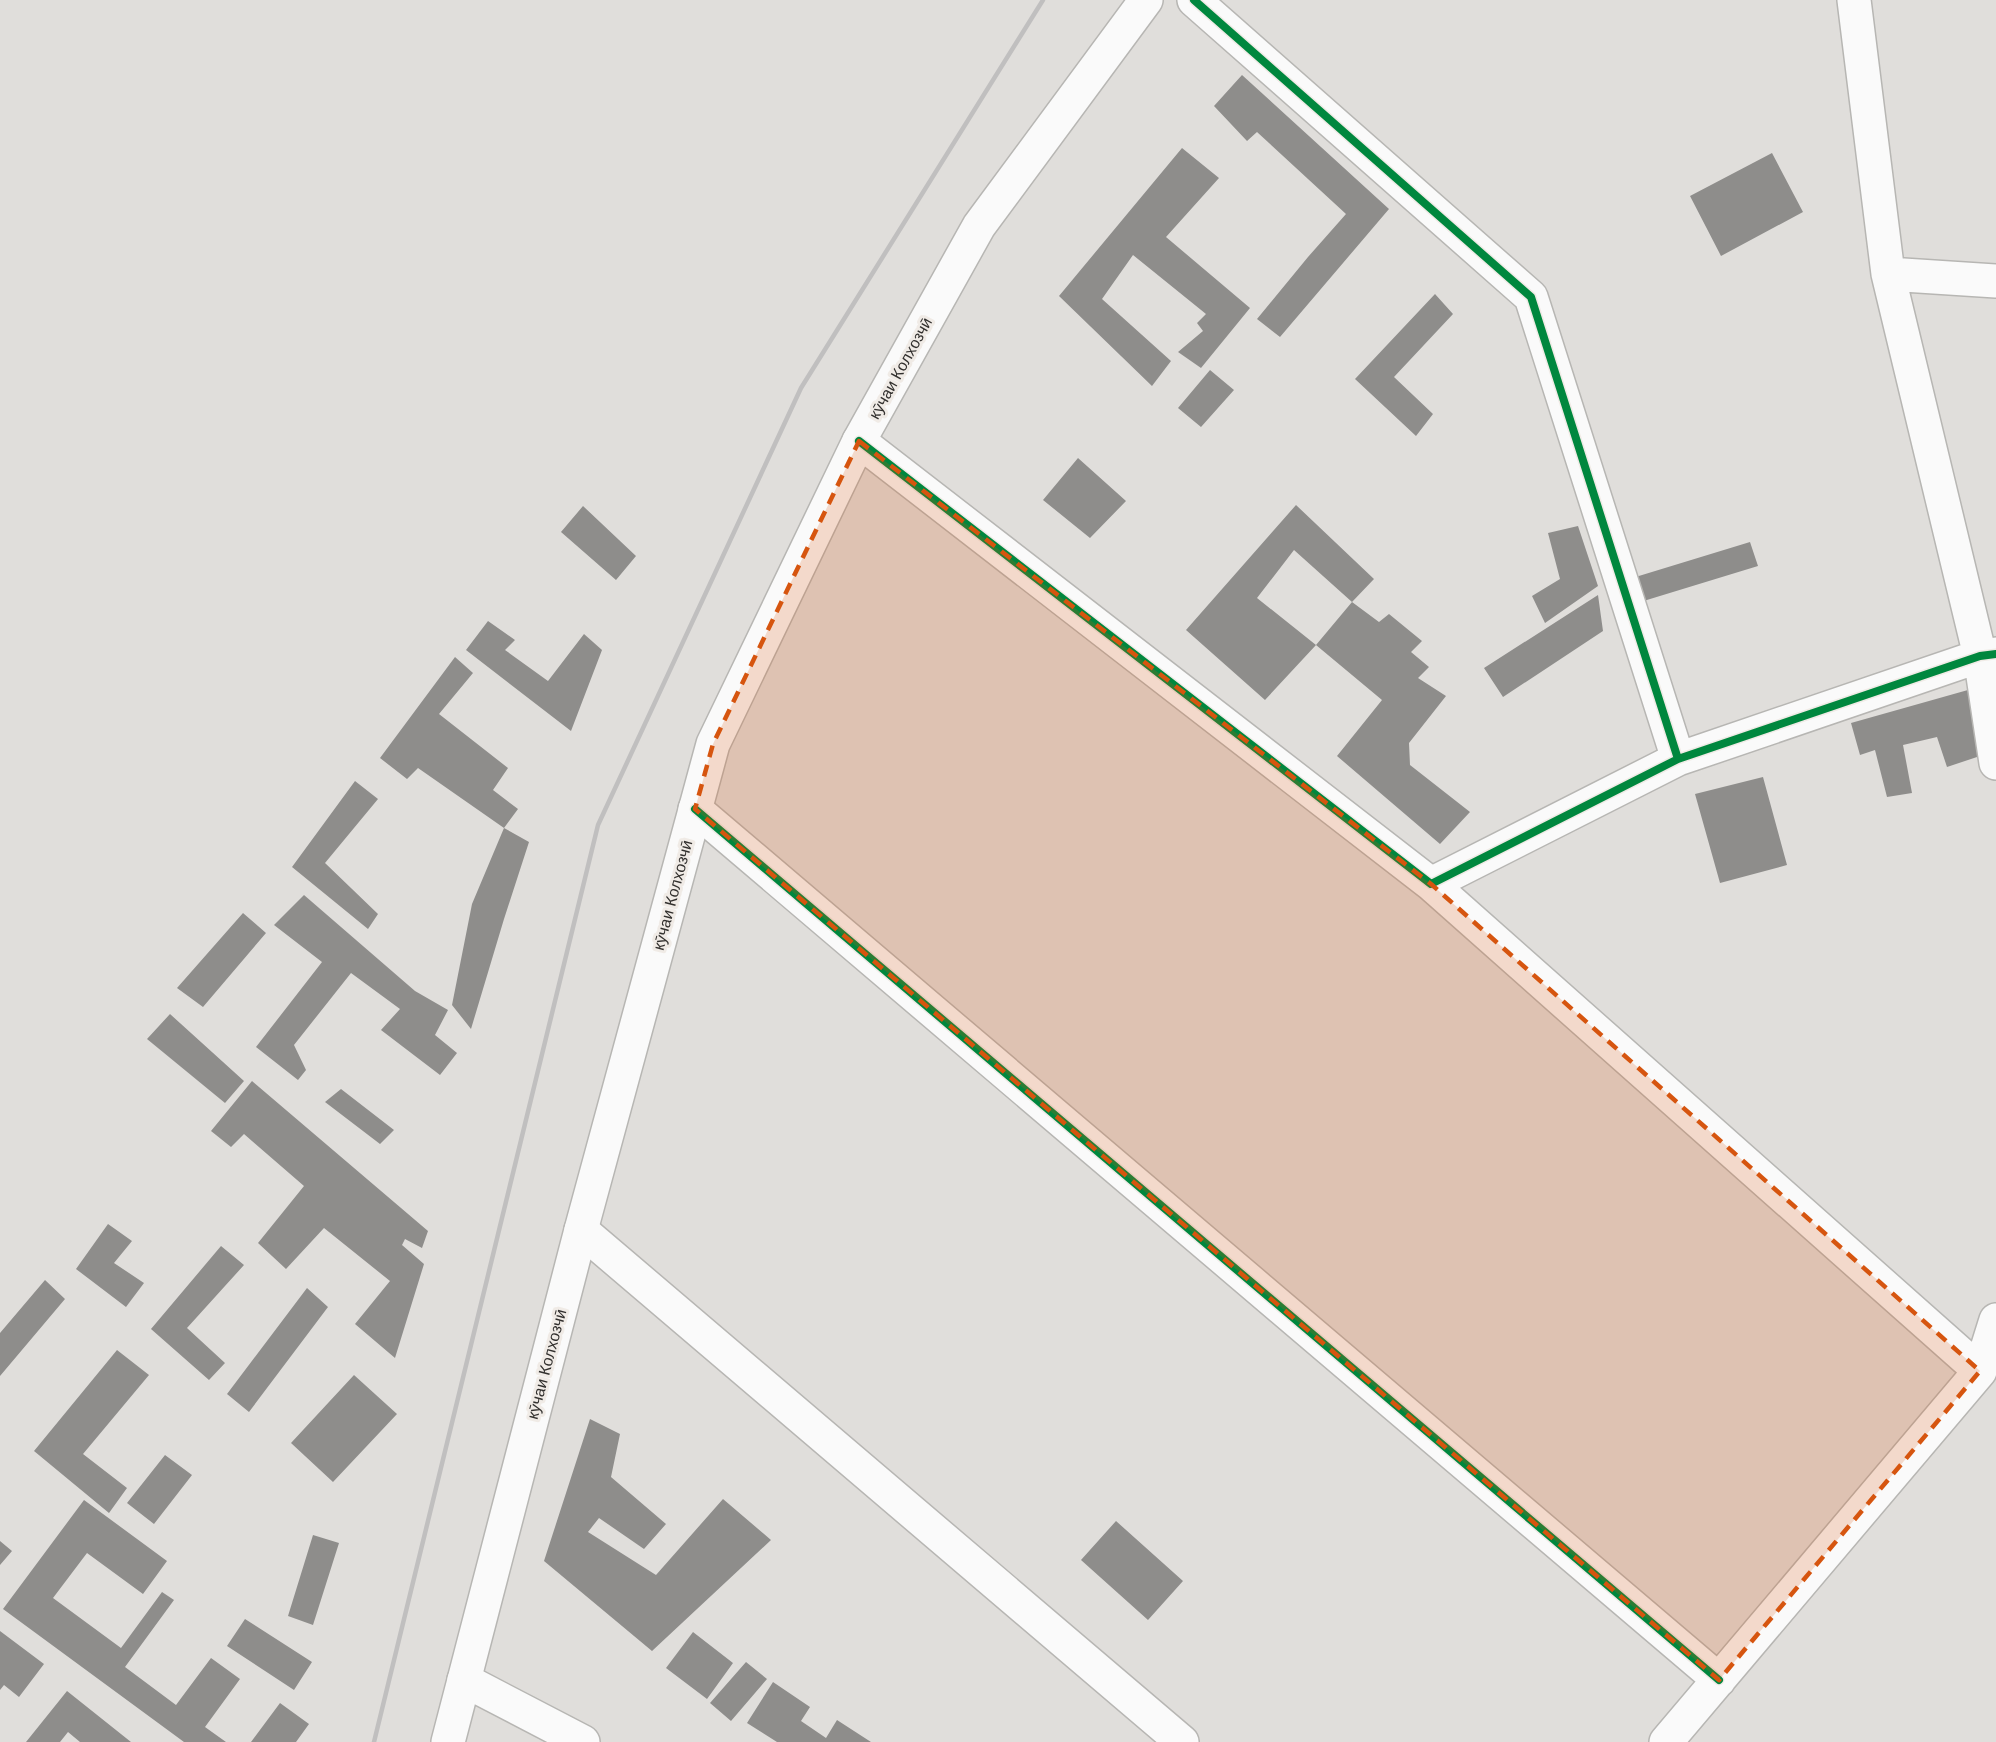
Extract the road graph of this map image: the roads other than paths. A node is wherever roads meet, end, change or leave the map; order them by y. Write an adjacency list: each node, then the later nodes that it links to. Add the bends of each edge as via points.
1 (1146, 0): 6 (street, кӯчаи Колхозчӣ, via 979,226)
2 (1194, 0): 8 (street, via 1531,297)
3 (1854, 0): 4 (street)
4 (1888, 274): 5 (street); 7 (street)
5 (1996, 281)
6 (859, 441): 10 (street, кӯчаи Колхозчӣ, via 713,744); 11 (street)
7 (1988, 655): 8 (street); 9 (street)
8 (1678, 759): 11 (street)
9 (1996, 763)
10 (695, 810): 12 (street, кӯчаи Колхозчӣ); 16 (street)
11 (1431, 884): 14 (street)
12 (581, 1230): 15 (street, кӯчаи Колхозчӣ); 19 (street)
13 (1996, 1320): 14 (street)
14 (1980, 1371): 16 (street)
15 (464, 1680): 17 (street, кӯчаи Колхозчӣ); 18 (street)
16 (1719, 1680): 20 (street)
17 (448, 1742)
18 (583, 1742)
19 (1182, 1742)
20 (1666, 1742)

